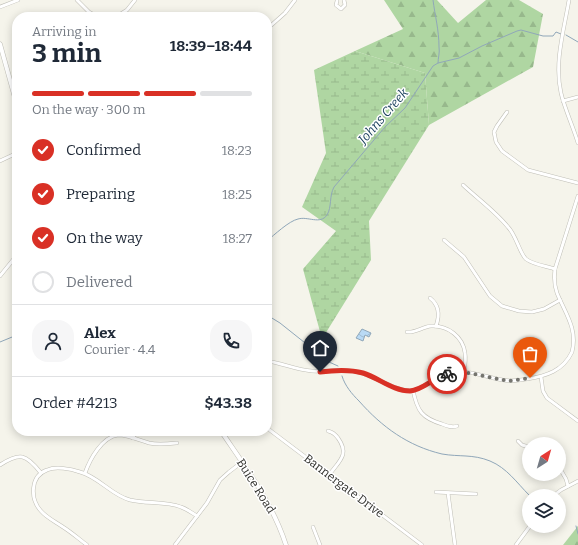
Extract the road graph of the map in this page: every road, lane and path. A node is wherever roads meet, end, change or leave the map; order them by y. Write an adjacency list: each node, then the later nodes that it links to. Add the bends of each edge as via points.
1 (18, 0): 8 (street)
2 (77, 0): 9 (street)
3 (135, 0): 10 (street)
4 (295, 0): 11 (street)
5 (337, 0): 6 (street, via 336,6 341,9 345,5)
6 (344, 0)
7 (569, 0): 15 (street, via 559,65)
8 (0, 7)
9 (90, 12)
10 (124, 12)
11 (272, 24)
12 (0, 44): 13 (street)
13 (12, 87)
14 (578, 97): 15 (street)
15 (563, 101): 17 (street)
16 (507, 112): 20 (street, via 494,132 496,142 502,151 528,170)
17 (578, 143)
18 (12, 155): 19 (street)
19 (0, 161)
20 (578, 182)
21 (463, 185): 27 (street, via 509,227 526,259)
22 (578, 196): 23 (street)
23 (572, 217): 24 (street); 27 (street)
24 (578, 218)
25 (444, 240): 30 (street, via 464,257 490,296 502,306 532,312)
26 (12, 261): 28 (street)
27 (555, 269): 30 (street, via 555,284)
28 (0, 276)
29 (430, 298): 31 (street, via 438,309)
30 (560, 300): 33 (street, via 572,321)
31 (436, 326): 32 (street); 35 (street, via 450,330 461,341 466,354)
32 (407, 332)
33 (576, 338): 36 (street, via 572,351 564,362 553,372)
34 (272, 362): 37 (street, via 311,371 357,372 396,388)
35 (464, 372): 36 (street, via 508,381); 37 (street, via 444,374)
36 (541, 376): 38 (street, via 543,391 547,398)
37 (413, 390): 39 (street, via 417,407 425,417 450,427)
38 (578, 421)
39 (457, 426)
40 (328, 431): 53 (street, via 335,434 344,450 342,458)
41 (272, 432): 53 (street, Bannergate Drive)
42 (116, 436): 52 (street, via 108,439 92,458)
43 (124, 436): 45 (street)
44 (224, 436): 49 (street, Buice Road)
45 (133, 438): 47 (street, via 156,444)
46 (518, 441): 48 (street)
47 (177, 443)
48 (522, 446)
49 (242, 462): 61 (street, via 220,480); 66 (street, Buice Road, via 275,515)
50 (0, 465): 51 (street, via 18,456 36,466)
51 (41, 473): 52 (street, via 56,469); 64 (street, via 35,481 33,492 36,504 40,510)
52 (85, 473): 61 (street, via 124,498 178,506)
53 (329, 475): 68 (street, Bannergate Drive)
54 (566, 479): 56 (street)
55 (578, 481): 56 (street)
56 (568, 486): 57 (street)
57 (562, 489)
58 (436, 492): 59 (street)
59 (448, 493): 60 (street); 69 (street)
60 (476, 494)
61 (197, 516): 65 (street)
62 (313, 527): 67 (street)
63 (525, 533): 70 (street)
64 (87, 545)
65 (175, 545)
66 (286, 545)
67 (320, 545)
68 (422, 545)
69 (455, 545)
70 (516, 545)

